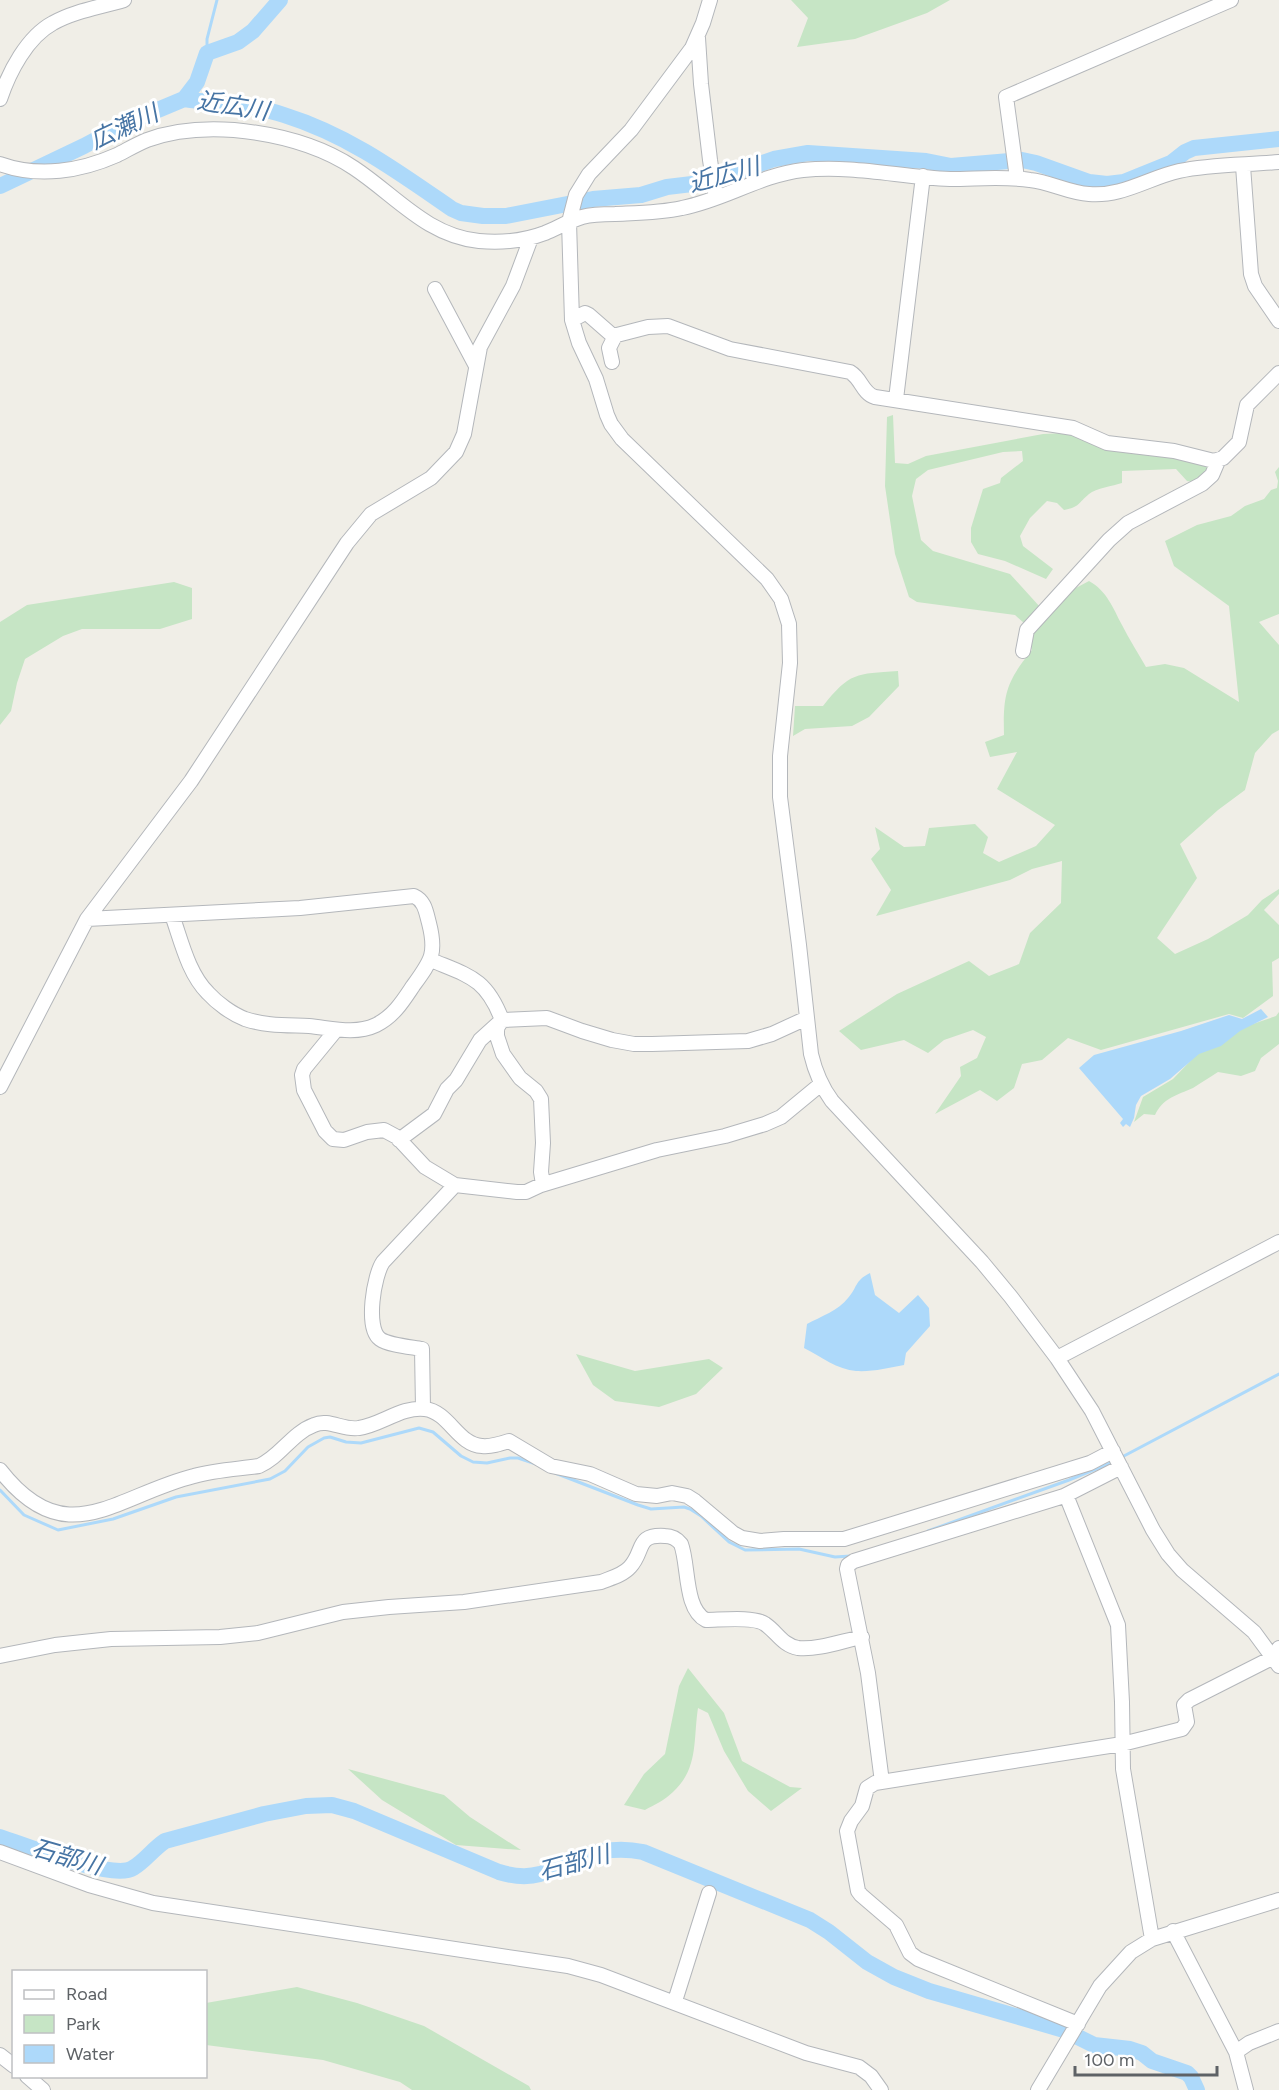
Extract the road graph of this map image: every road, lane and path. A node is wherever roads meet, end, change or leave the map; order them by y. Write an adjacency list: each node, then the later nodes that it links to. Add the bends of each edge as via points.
1 (124, 0): 5 (street, via 63,18 45,28 23,54)
2 (710, 0): 4 (street)
3 (1231, 0): 9 (street, via 1006,97)
4 (698, 36): 11 (street); 12 (street, via 630,130 589,174 576,195)
5 (1, 94)
6 (1279, 162): 8 (street)
7 (0, 164): 13 (street, via 24,170 58,171 98,163 148,140 191,130 260,133 307,145 345,162 420,219 446,232 473,241)
8 (1243, 166): 9 (street, via 1177,171 1129,189 1101,194 1072,191); 16 (street, via 1251,274)
9 (1016, 174): 10 (street, via 951,179)
10 (923, 176): 11 (street, via 845,168 803,170); 21 (street)
11 (715, 193): 12 (street, via 680,209 591,215)
12 (569, 222): 13 (street); 15 (street)
13 (531, 238): 19 (street, via 513,286 480,347)
14 (435, 289): 19 (street)
15 (572, 320): 17 (street, via 585,313); 27 (street, via 610,424 767,579 786,613 790,653 780,797)
16 (1279, 321)
17 (615, 336): 18 (street, via 609,348); 21 (street, via 668,326 730,349 850,372 870,395)
18 (612, 362)
19 (476, 366): 25 (street, via 464,434 456,452 430,478 362,523 190,781)
20 (1279, 373): 22 (street, via 1247,405 1239,442)
21 (896, 399): 22 (street, via 1073,428 1107,443)
22 (1218, 460): 23 (street, via 1212,475 1202,484 1128,524 1109,540 1027,630)
23 (1023, 651)
24 (172, 915): 25 (street); 26 (street, via 300,908 414,896 425,907 432,936); 29 (street, via 196,977 217,1002 243,1018 266,1024)
25 (87, 919): 31 (street)
26 (431, 960): 28 (street, via 476,980 492,998); 29 (street, via 391,1016 368,1028)
27 (807, 1018): 28 (street, via 748,1041 652,1044 612,1040 547,1018); 30 (street, via 811,1054)
28 (502, 1020): 32 (street, via 480,1040 434,1114); 33 (street, via 497,1036 503,1054 540,1099)
29 (336, 1030): 32 (street, via 302,1076 304,1090 325,1131 338,1141 378,1130 390,1132)
30 (821, 1084): 33 (street, via 773,1121); 36 (street, via 832,1101 982,1262)
31 (0, 1087)
32 (399, 1140): 34 (street, via 424,1167)
33 (543, 1184): 34 (street, via 526,1192)
34 (455, 1185): 37 (street, via 383,1262 376,1283 372,1321 375,1333 383,1341 422,1349)
35 (1279, 1242): 36 (street)
36 (1058, 1358): 38 (street)
37 (423, 1408): 38 (street, via 436,1413 478,1446 509,1441 551,1466 590,1474 636,1494 687,1496 733,1533 760,1541 844,1539 1090,1463); 40 (street, via 358,1428 316,1424 267,1463 195,1476 79,1516 59,1514 34,1503)
38 (1113, 1451): 39 (street)
39 (1121, 1467): 41 (street); 44 (street, via 1173,1560 1244,1622)
40 (0, 1470)
41 (1066, 1495): 42 (street, via 850,1563 847,1569); 45 (street, via 1118,1625)
42 (862, 1637): 43 (street, via 800,1648 784,1643 758,1620 706,1620 691,1600 681,1544 671,1536 655,1535 643,1542 630,1566 601,1582 464,1602 343,1612 258,1633 111,1639); 46 (street)
43 (0, 1656)
44 (1277, 1657): 45 (street, via 1189,1700 1184,1705 1187,1722 1182,1729)
45 (1122, 1744): 46 (street); 51 (street, via 1122,1768)
46 (882, 1782): 53 (street, via 867,1788 862,1806 847,1831 861,1895 896,1925 910,1953 918,1959)
47 (0, 1852): 52 (street, via 89,1885 153,1902 568,1966)
48 (709, 1893): 52 (street)
49 (1279, 1900): 50 (street)
50 (1173, 1931): 51 (street); 55 (street)
51 (1152, 1939): 53 (street, via 1115,1967)
52 (675, 2001): 60 (street, via 806,2053 859,2067)
53 (1078, 2024): 61 (street)
54 (1279, 2031): 55 (street)
55 (1236, 2052): 62 (street)
56 (0, 2055): 57 (street)
57 (12, 2064)
58 (29, 2078): 59 (street)
59 (43, 2090)
60 (881, 2090)
61 (1038, 2090)
62 (1246, 2090)

